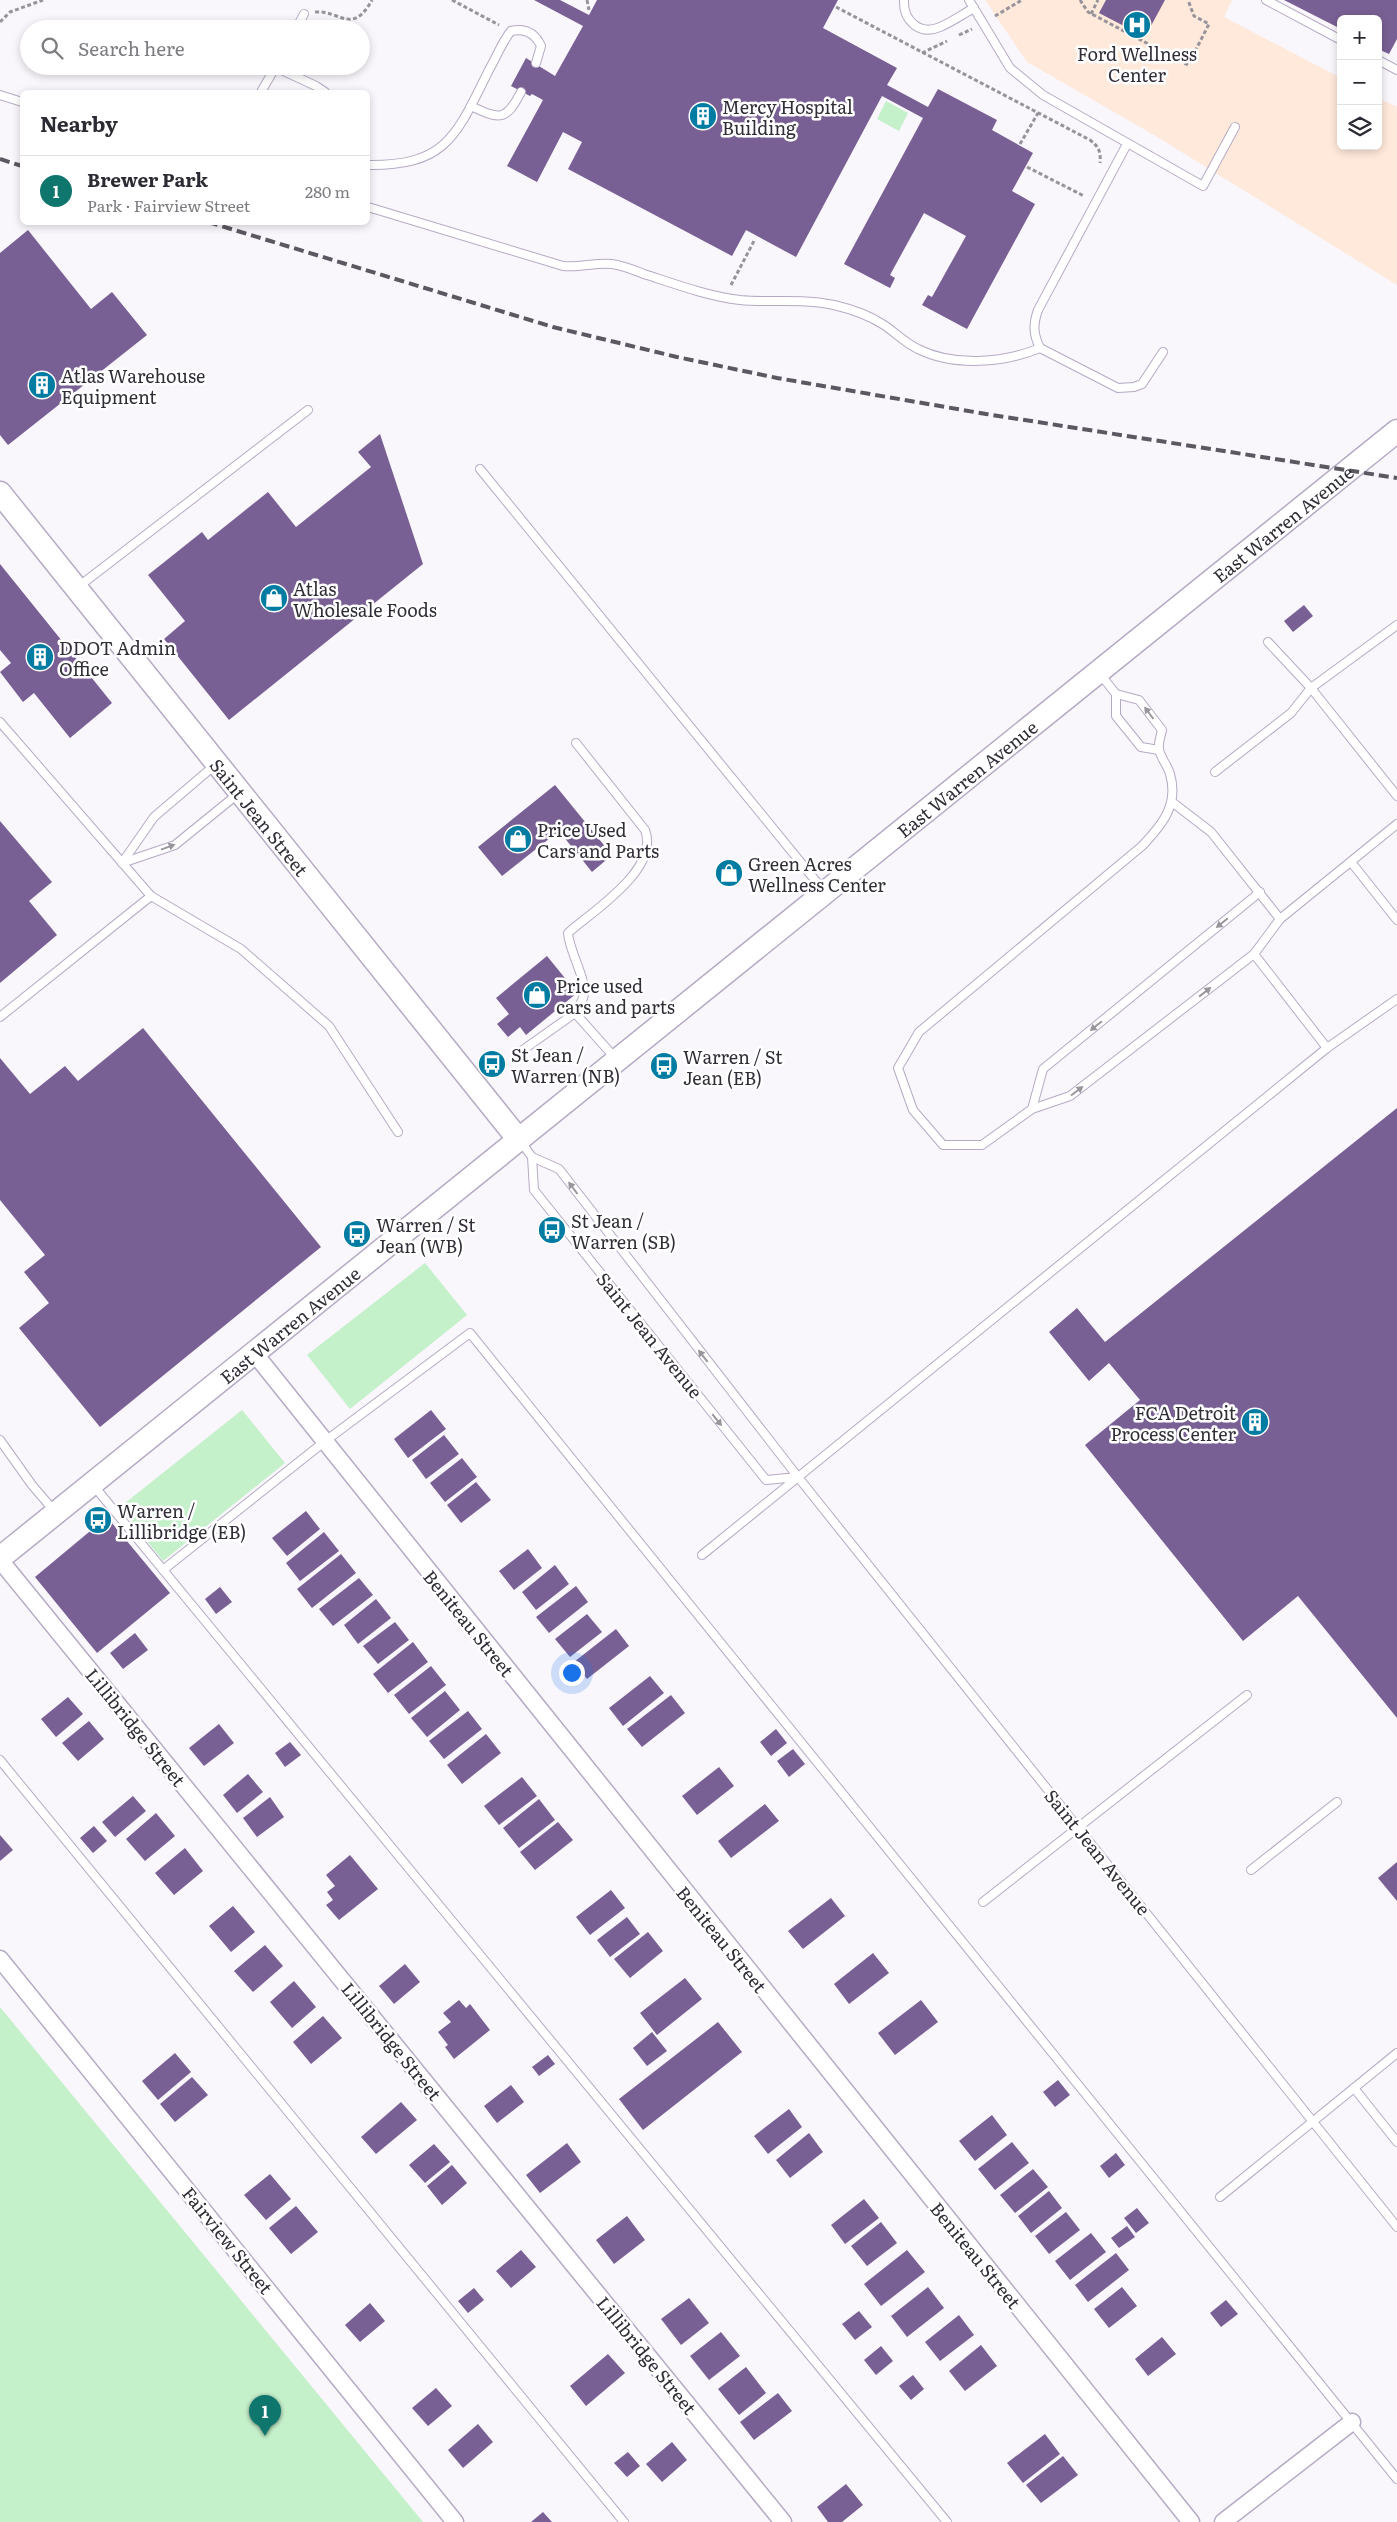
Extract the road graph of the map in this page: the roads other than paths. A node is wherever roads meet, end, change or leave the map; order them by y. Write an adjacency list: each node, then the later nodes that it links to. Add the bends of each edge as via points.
1 (904, 0): 4 (lane, via 911,24 928,30 939,28)
2 (969, 0): 4 (lane)
3 (1266, 0): 7 (lane)
4 (974, 8): 20 (lane, via 1010,68 1026,82)
5 (304, 14): 6 (lane)
6 (301, 20)
7 (1337, 38)
8 (1382, 62): 10 (lane)
9 (536, 63): 18 (lane, via 541,46 537,38 529,32 511,32)
10 (1397, 70)
11 (271, 75): 13 (lane)
12 (292, 75): 14 (lane)
13 (262, 90)
14 (321, 90)
15 (521, 92): 18 (lane, via 512,110 505,115 486,114)
16 (0, 95): 17 (lane)
17 (20, 101)
18 (471, 106): 21 (lane, via 462,124 429,156 410,163)
19 (1235, 127): 20 (lane, via 1203,186)
20 (1127, 144): 23 (lane, via 1038,310 1034,332)
21 (370, 165)
22 (370, 208): 23 (lane, via 563,266 577,268 613,264 711,295 834,305 862,314 884,325 906,342 936,356 961,360 1000,359 1022,356)
23 (1040, 348): 24 (lane, via 1118,388 1142,384)
24 (1163, 352)
25 (308, 410): 29 (lane)
26 (1397, 431): 32 (main road, East Warren Avenue)
27 (480, 469): 46 (lane)
28 (0, 493): 29 (main road, Saint Jean Street)
29 (77, 588): 38 (main road, Saint Jean Street)
30 (1397, 625): 33 (lane)
31 (1268, 642): 33 (lane)
32 (1099, 672): 34 (lane); 46 (main road, East Warren Avenue)
33 (1311, 688): 39 (lane, via 1291,714); 41 (lane)
34 (1116, 694): 37 (lane, via 1116,716 1141,748); 37 (lane, one-way to 34, via 1162,730 1139,700)
35 (0, 722): 45 (lane)
36 (576, 743): 53 (lane, via 645,830 648,839 646,856 632,878 568,933 568,943 584,988)
37 (1158, 750): 42 (lane, via 1170,774)
38 (218, 763): 40 (main road, Saint Jean Street); 45 (lane, via 154,817)
39 (1215, 772)
40 (241, 792): 45 (lane, one-way to 40, via 175,845); 60 (main road, Saint Jean Street)
41 (1397, 796)
42 (1172, 802): 47 (lane, via 1211,832); 58 (lane, via 1168,815 1142,846 919,1032 898,1068 913,1110 943,1145 982,1145)
43 (1397, 824): 44 (lane)
44 (1351, 862): 49 (lane); 50 (lane)
45 (122, 863): 48 (lane)
46 (826, 892): 57 (main road, East Warren Avenue)
47 (1260, 892): 49 (lane); 58 (lane, one-way to 58, via 1044,1069)
48 (151, 896): 54 (lane); 59 (lane, via 241,949 329,1026)
49 (1280, 919): 51 (lane)
50 (1397, 920)
51 (1254, 954): 55 (lane); 58 (lane, one-way to 51, via 1070,1096)
52 (1397, 998): 55 (lane)
53 (575, 1013): 56 (lane); 57 (lane)
54 (0, 1017)
55 (1327, 1048): 64 (lane)
56 (520, 1052)
57 (617, 1060): 60 (main road, East Warren Avenue)
58 (1032, 1109)
59 (398, 1132)
60 (526, 1148): 61 (main road, East Warren Avenue); 64 (lane, Saint Jean Avenue, one-way to 60, via 559,1169); 64 (lane, Saint Jean Avenue, one-way to 64, via 534,1190 766,1480)
61 (255, 1354): 63 (street, Beniteau Street); 65 (main road, East Warren Avenue)
62 (0, 1440): 66 (lane)
63 (324, 1442): 69 (lane); 83 (lane, via 470,1332); 89 (street, Beniteau Street)
64 (798, 1477): 67 (lane); 73 (lane, Saint Jean Avenue)
65 (92, 1484): 66 (main road, East Warren Avenue); 69 (lane)
66 (56, 1514): 68 (main road, East Warren Avenue)
67 (702, 1555)
68 (0, 1559): 87 (street, Lillibridge Street)
69 (162, 1570): 88 (lane)
70 (1247, 1695): 73 (lane)
71 (0, 1760): 86 (lane)
72 (1337, 1802): 74 (lane)
73 (1078, 1827): 75 (lane); 79 (lane, Saint Jean Avenue)
74 (1251, 1870)
75 (983, 1902)
76 (0, 1959): 85 (street, Fairview Street)
77 (1397, 2053): 78 (lane)
78 (1354, 2088): 79 (lane); 80 (lane)
79 (1313, 2121): 81 (lane); 82 (lane, Saint Jean Avenue)
80 (1397, 2142)
81 (1220, 2196)
82 (1397, 2227)
83 (1352, 2422): 84 (lane); 90 (street)
84 (1397, 2478)
85 (455, 2522)
86 (624, 2522)
87 (783, 2522)
88 (947, 2522)
89 (1190, 2522)
90 (1223, 2522)

